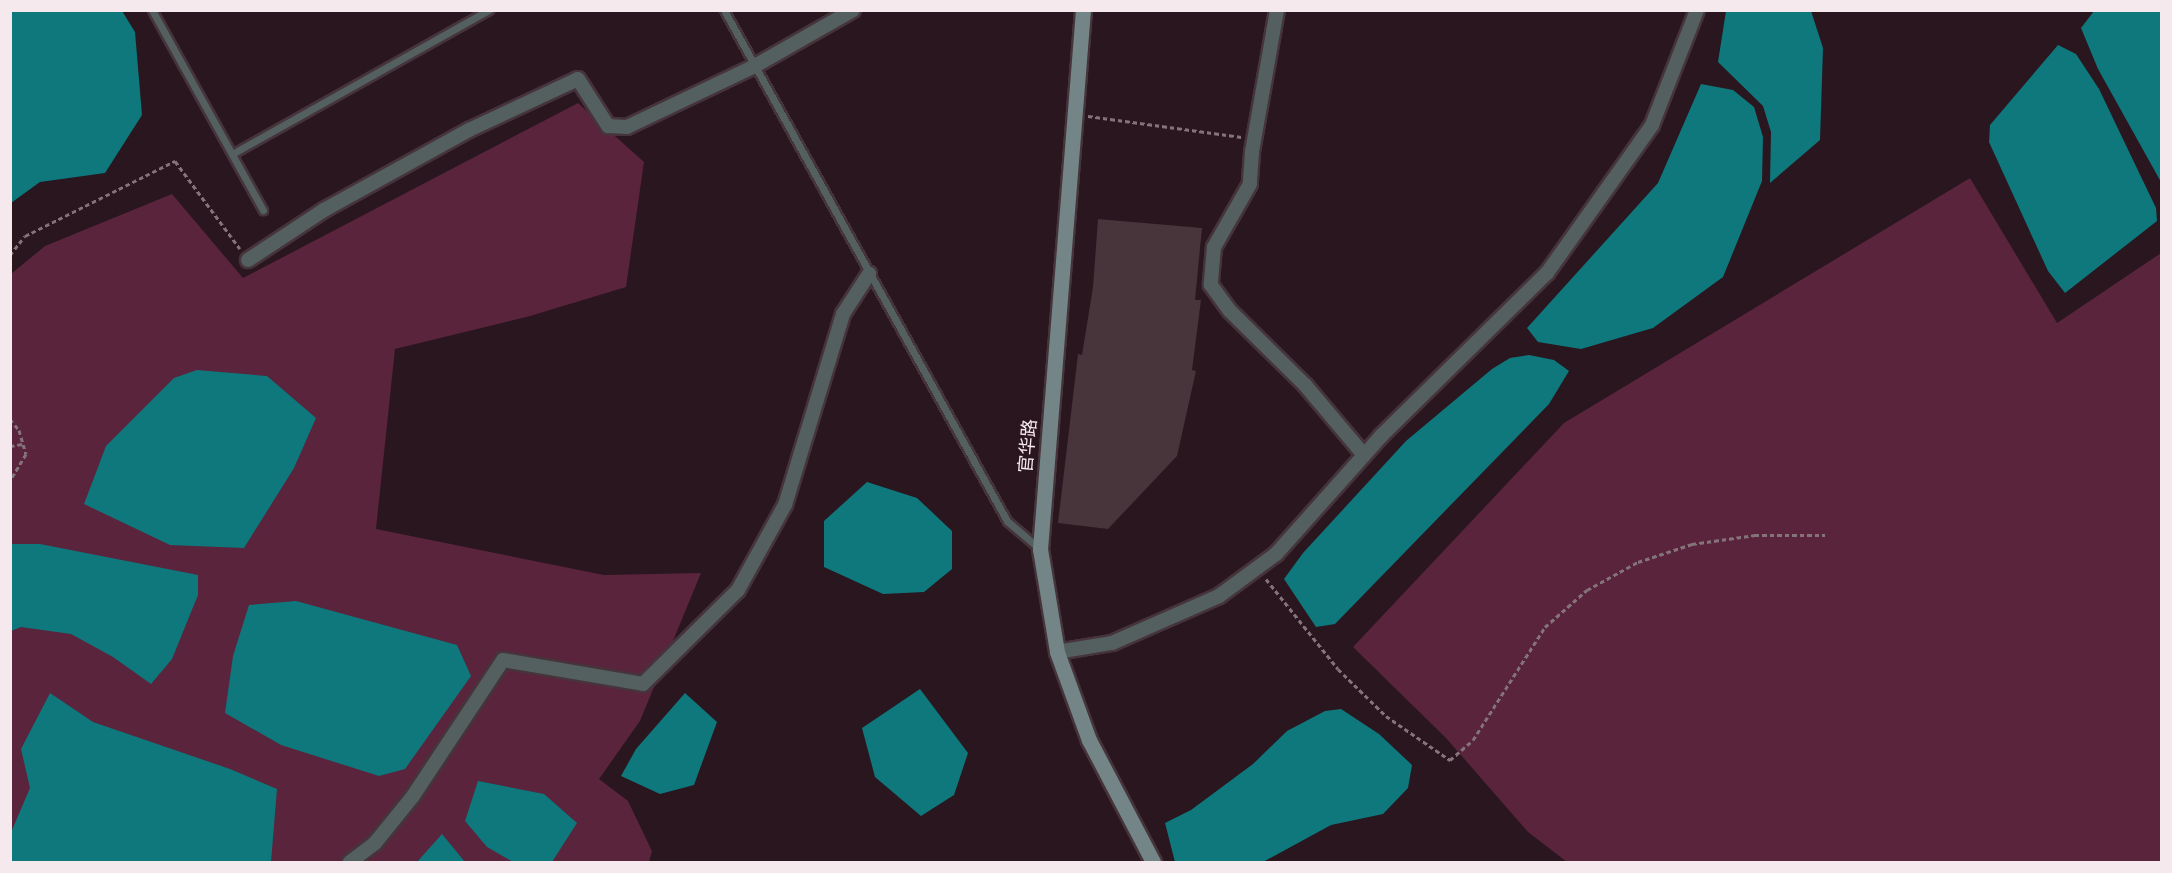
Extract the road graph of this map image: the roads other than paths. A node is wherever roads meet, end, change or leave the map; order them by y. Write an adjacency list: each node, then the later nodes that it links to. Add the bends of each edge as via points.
1 (152, 10): 9 (lane)
2 (489, 10): 9 (lane)
3 (724, 10): 8 (lane)
4 (853, 10): 8 (street)
5 (1083, 10): 14 (main road, 官华路)
6 (1277, 10): 13 (street, via 1250,184 1214,247 1211,285 1230,311 1306,386)
7 (1697, 10): 13 (street, via 1652,125 1547,273)
8 (753, 67): 11 (street, via 627,127 608,126 578,79 469,130 324,210); 12 (lane)
9 (232, 154): 10 (lane)
10 (263, 210)
11 (248, 260)
12 (869, 274): 14 (lane, via 1007,521); 16 (street, via 843,314 785,505 738,590 643,684 503,660 413,796 375,843)
13 (1364, 455): 15 (street, via 1276,554 1219,596 1112,643)
14 (1040, 549): 15 (main road, 官华路)
15 (1057, 652): 17 (main road, 官华路, via 1089,740)
16 (350, 862)
17 (1153, 862)

